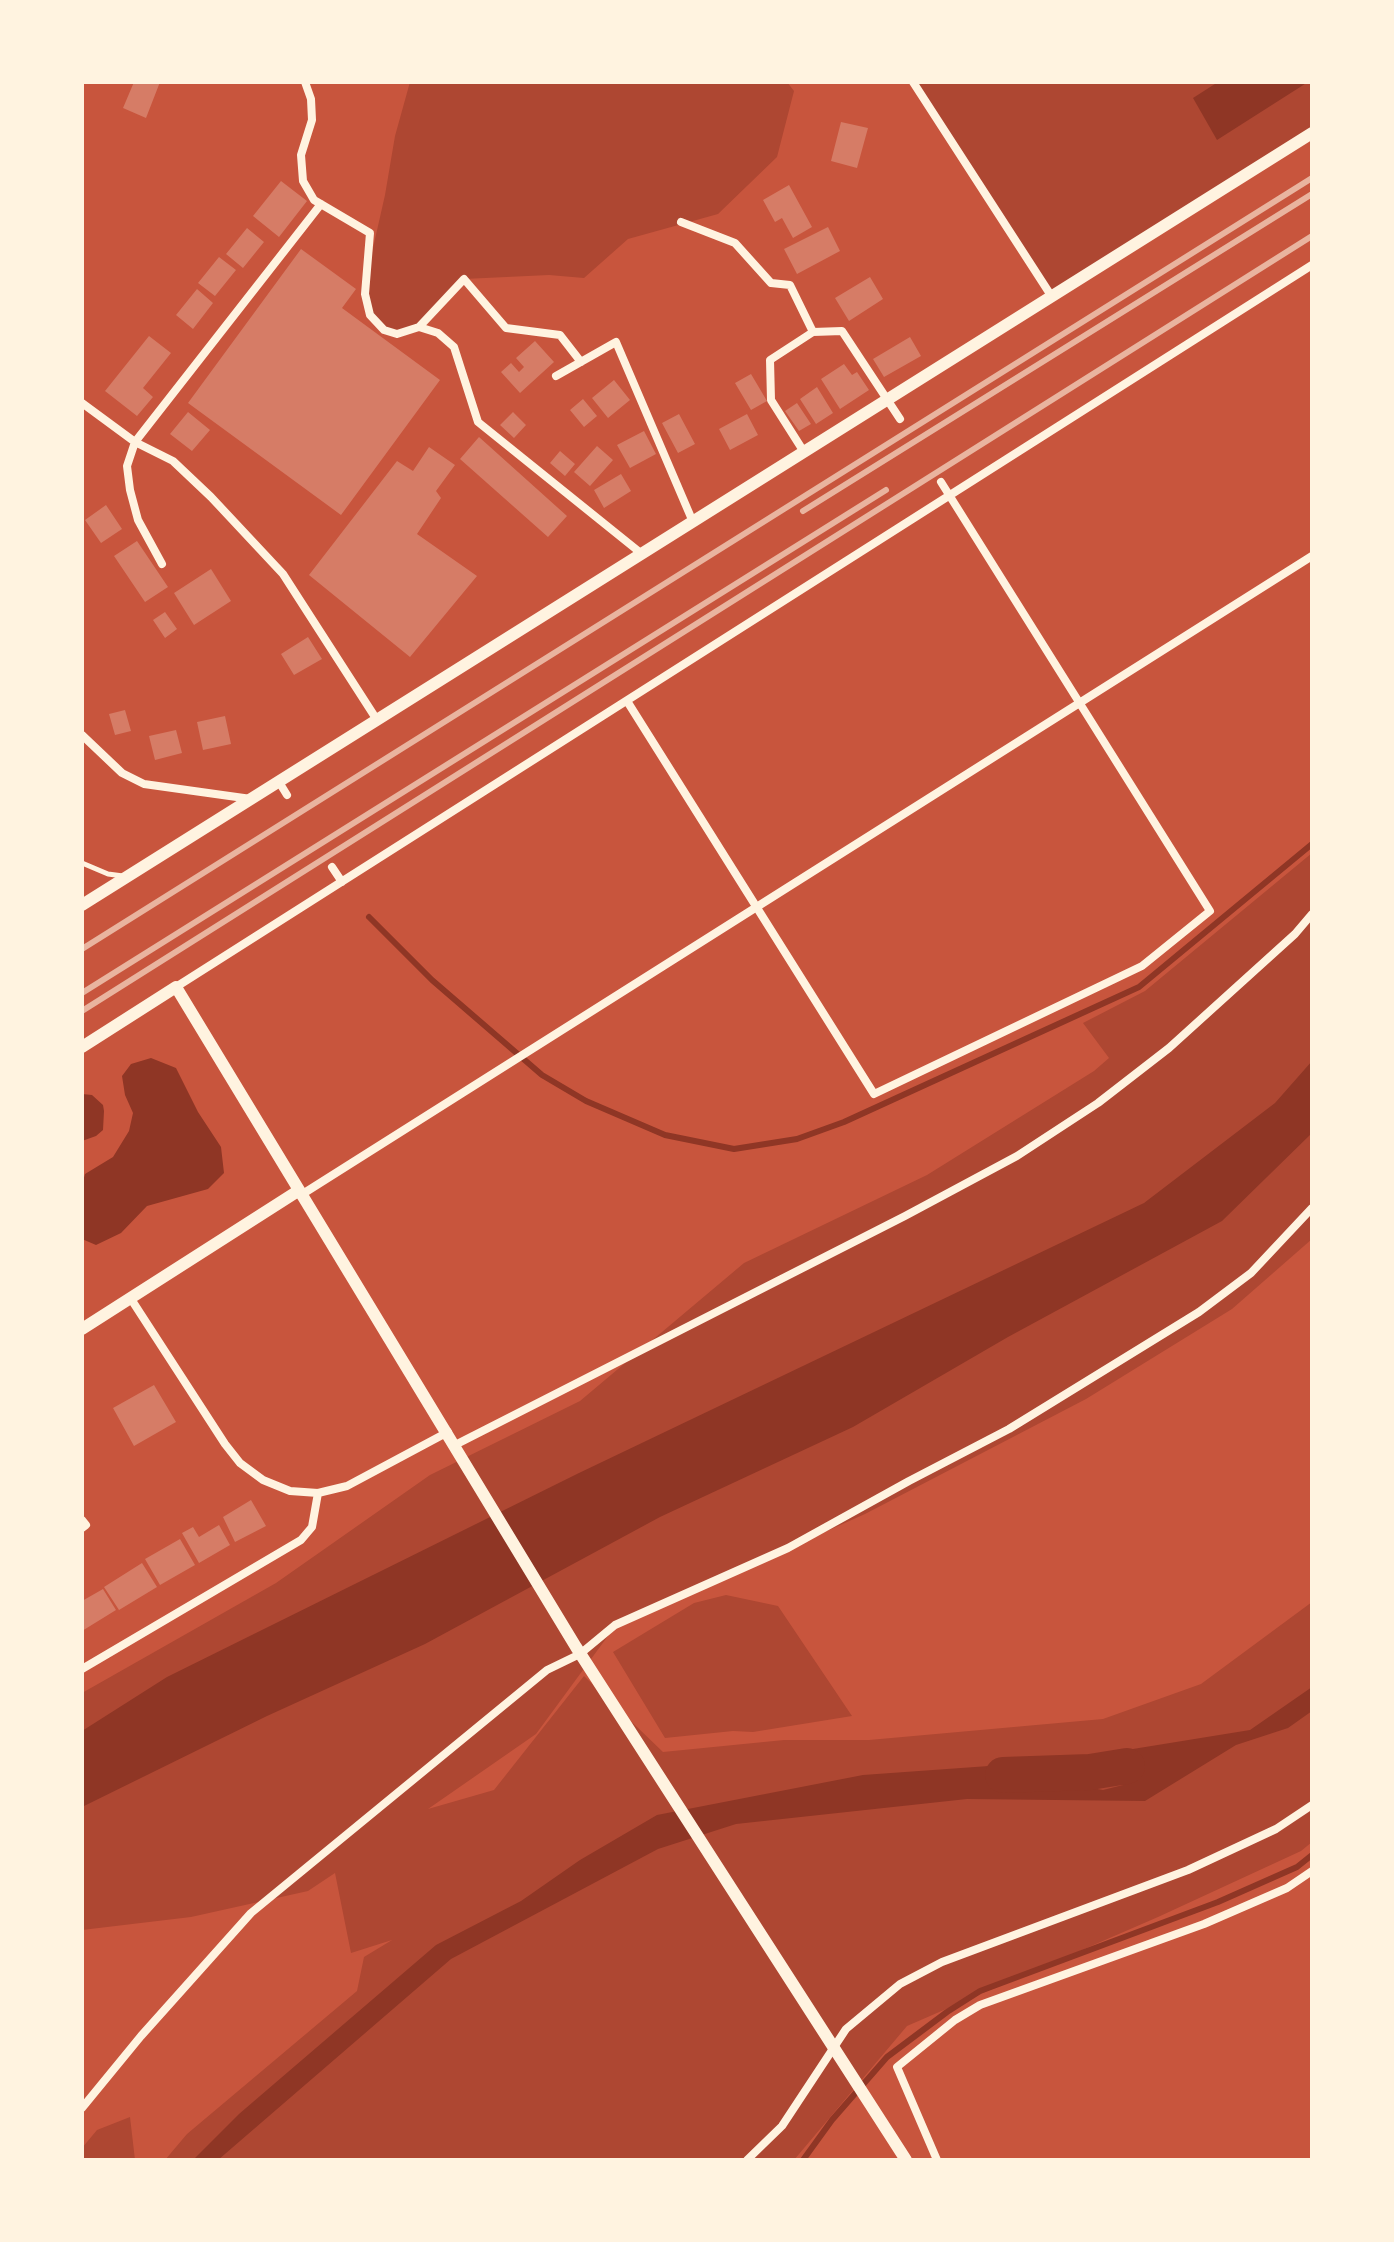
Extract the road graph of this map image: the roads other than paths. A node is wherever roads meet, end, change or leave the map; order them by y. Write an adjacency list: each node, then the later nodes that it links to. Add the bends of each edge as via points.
1 (305, 82): 4 (street, via 312,120 301,155 303,181)
2 (913, 82): 7 (street)
3 (1312, 133): 7 (street)
4 (321, 204): 8 (street, via 370,233 365,294 370,315 384,330 397,334); 15 (street)
5 (681, 222): 9 (street, via 735,243 771,283 790,285)
6 (1312, 265): 18 (street)
7 (1052, 297): 12 (street)
8 (419, 327): 10 (street, via 464,279 506,328 560,335); 20 (street, via 438,333 454,347 478,422)
9 (813, 332): 12 (street, via 842,331); 16 (street, via 770,360 771,400)
10 (581, 362): 11 (street); 19 (street, via 616,342)
11 (556, 376)
12 (888, 400): 14 (street); 16 (street)
13 (82, 403): 15 (street)
14 (900, 419)
15 (135, 442): 22 (street, via 127,466 130,490 138,520); 25 (street, via 173,461 283,574)
16 (804, 452): 19 (street)
17 (941, 482): 18 (street)
18 (949, 495): 23 (street); 24 (street)
19 (693, 522): 20 (street)
20 (642, 554): 25 (street)
21 (1312, 556): 24 (street)
22 (162, 564)
23 (627, 701): 33 (street); 35 (street)
24 (1078, 704): 35 (street); 35 (street, via 1210,911 1142,966 874,1094)
25 (377, 720): 27 (street)
26 (82, 735): 29 (street, via 122,773 144,784)
27 (279, 782): 28 (street); 29 (street)
28 (287, 795)
29 (251, 799): 32 (street)
30 (82, 863): 32 (lane)
31 (332, 867): 33 (street)
32 (128, 876): 34 (street)
33 (342, 882): 37 (street)
34 (82, 905)
35 (755, 908): 39 (street)
36 (1312, 914): 44 (street, via 1169,1048 1017,1156)
37 (176, 987): 38 (street); 39 (street)
38 (82, 1047)
39 (299, 1193): 41 (street); 43 (street)
40 (1312, 1208): 48 (street, via 1251,1273 1199,1312 1009,1429 788,1548 615,1625)
41 (131, 1299): 42 (street); 45 (street, via 240,1463 290,1491)
42 (82, 1329)
43 (448, 1432): 44 (street); 45 (street, via 347,1486)
44 (457, 1449): 48 (street)
45 (318, 1493): 49 (street, via 312,1527 301,1540)
46 (82, 1520): 47 (street)
47 (82, 1528)
48 (581, 1655): 52 (street); 53 (street, via 547,1670 251,1913)
49 (82, 1669)
50 (1312, 1805): 52 (street, via 1276,1829 1188,1870 942,1962 900,1984 863,2013)
51 (1312, 1871): 56 (street, via 1287,1888 1204,1924 980,2005 955,2020 897,2067)
52 (834, 2048): 54 (street, via 782,2126); 55 (street)
53 (82, 2108)
54 (747, 2160)
55 (906, 2160)
56 (937, 2160)

